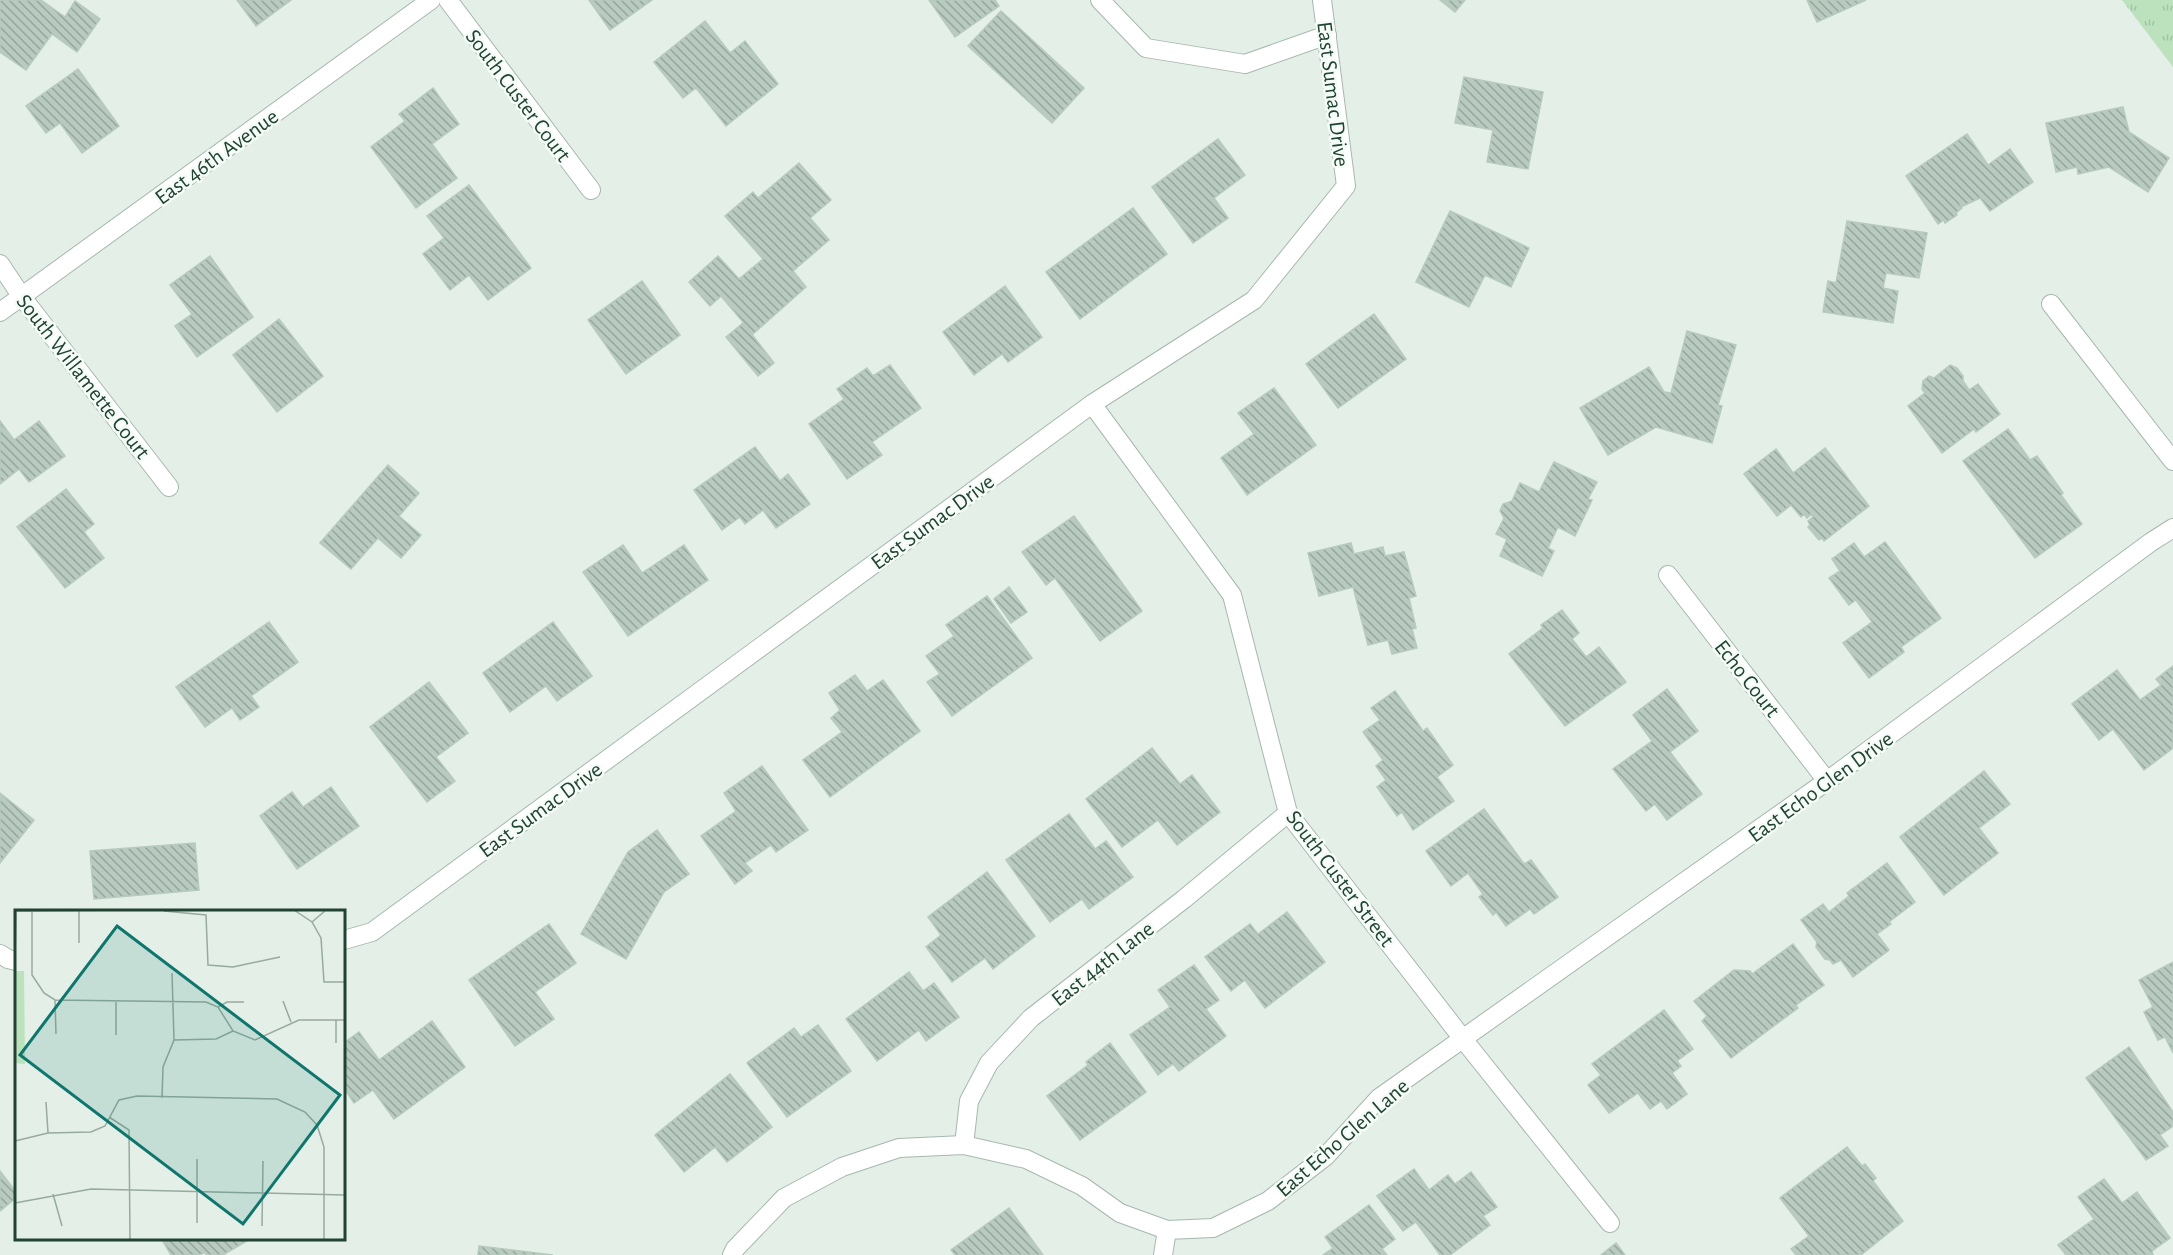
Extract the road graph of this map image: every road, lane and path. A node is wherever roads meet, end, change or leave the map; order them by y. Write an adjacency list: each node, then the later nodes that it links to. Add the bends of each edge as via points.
1 (431, 0): 8 (street, East 46th Avenue)
2 (448, 0): 6 (street, South Custer Court)
3 (1100, 0): 5 (street, via 1146,48 1245,64)
4 (1322, 0): 5 (street, East Sumac Drive)
5 (1327, 35): 11 (street, East Sumac Drive, via 1346,186 1254,300)
6 (591, 190)
7 (0, 264): 8 (street, South Willamette Court)
8 (22, 297): 10 (street, East 46th Avenue); 13 (street, South Willamette Court)
9 (2051, 304): 12 (street)
10 (0, 312)
11 (1092, 404): 17 (street, South Custer Street, via 1232,595); 18 (street, East Sumac Drive, via 372,932)
12 (2173, 461)
13 (169, 487)
14 (2173, 528): 16 (street, East Echo Glen Drive)
15 (1668, 575): 16 (street, Echo Court)
16 (1827, 781): 21 (street, East Echo Glen Drive)
17 (1288, 813): 21 (street, South Custer Street); 22 (street, East 44th Lane, via 1031,1018 989,1063 969,1101)
18 (345, 940)
19 (0, 954): 20 (street)
20 (15, 961)
21 (1463, 1039): 23 (street, South Custer Street); 24 (street, East Echo Glen Lane, via 1379,1098 1326,1156 1268,1201 1213,1228)
22 (964, 1145): 24 (street, East Echo Glen Lane, via 1026,1159 1082,1186 1120,1213); 25 (street, East Echo Glen Lane, via 899,1148 842,1167 784,1198)
23 (1610, 1223)
24 (1167, 1230): 26 (street)
25 (732, 1255)
26 (1163, 1255)

